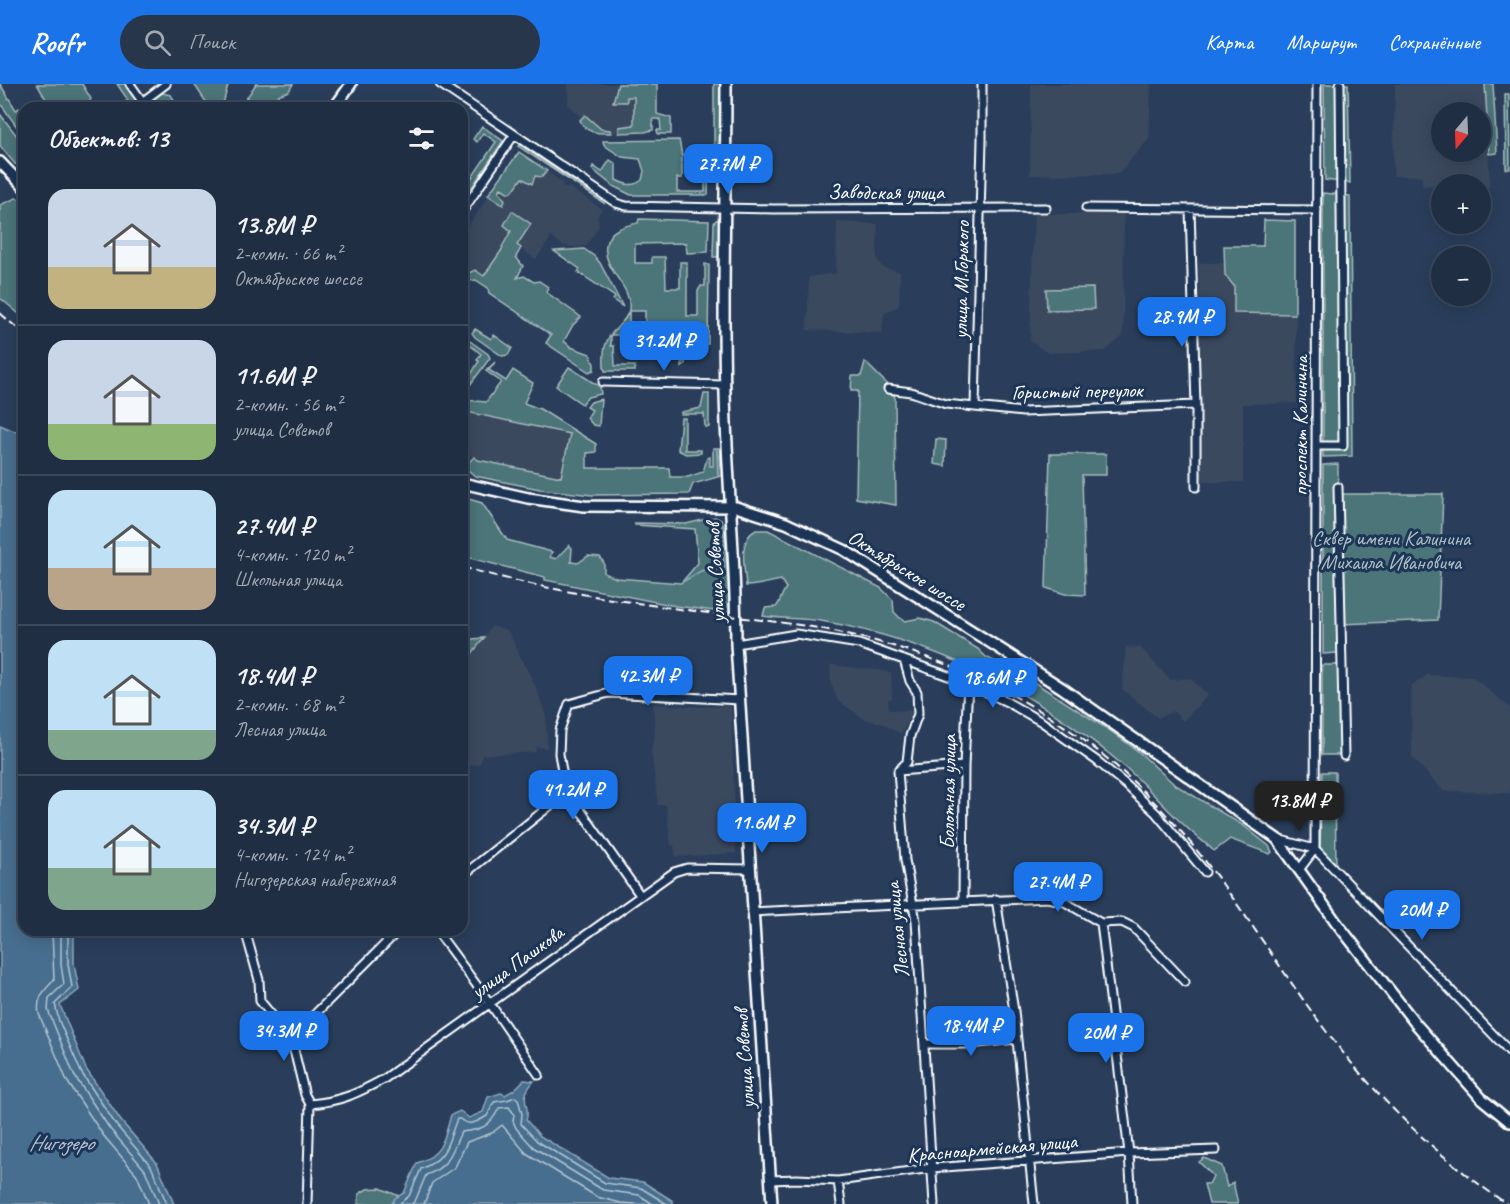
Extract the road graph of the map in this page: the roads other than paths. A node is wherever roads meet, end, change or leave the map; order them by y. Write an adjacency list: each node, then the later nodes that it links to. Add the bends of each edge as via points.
1 (130, 84): 9 (street)
2 (166, 84): 9 (street)
3 (351, 84): 10 (main road)
4 (440, 84): 11 (street, Заводская улица)
5 (726, 84): 17 (main road, улица Советов)
6 (982, 84): 18 (street, улица М.Горького)
7 (1317, 84): 22 (street, проспект Калинина)
8 (1340, 84): 28 (street, via 1343,446)
9 (142, 101)
10 (338, 102)
11 (466, 102)
12 (468, 103): 13 (street, Заводская улица)
13 (514, 135): 16 (street); 17 (street, Заводская улица, via 621,205)
14 (0, 162): 15 (main road)
15 (18, 181)
16 (468, 203)
17 (726, 208): 18 (street, Заводская улица); 24 (main road, улица Советов)
18 (979, 208): 19 (street, Заводская улица); 27 (street, улица М.Горького)
19 (1046, 208)
20 (1086, 208): 21 (street)
21 (1190, 209): 22 (street); 26 (street)
22 (1317, 210): 28 (street, проспект Калинина)
23 (603, 382): 24 (street)
24 (725, 385): 32 (main road, улица Советов)
25 (888, 389): 27 (street, Гористый переулок, via 946,404)
26 (1196, 405): 27 (street, Гористый переулок, via 1024,412); 30 (street)
27 (975, 406)
28 (1316, 446): 42 (street, проспект Калинина)
29 (468, 484): 32 (main road, Октябрьское шоссе, via 584,506)
30 (1196, 487)
31 (1338, 487): 37 (street)
32 (729, 506): 33 (main road, улица Советов); 41 (main road, Октябрьское шоссе, via 786,523 843,550 1062,688)
33 (736, 644): 34 (street, via 807,635 859,644); 36 (main road, улица Советов)
34 (904, 660): 35 (street); 39 (street, Лесная улица, via 917,692 918,714 907,762)
35 (968, 683): 38 (street, Болотная улица); 46 (street, via 1042,722 1097,761 1156,813)
36 (740, 700): 40 (street, via 609,693 569,704 560,730 559,754); 43 (main road, улица Советов)
37 (1344, 756)
38 (964, 766): 39 (street); 49 (street, Болотная улица)
39 (898, 771): 50 (street, Лесная улица)
40 (566, 793): 45 (street); 47 (street)
41 (1277, 838): 42 (street, Октябрьское шоссе); 44 (main road, Октябрьское шоссе)
42 (1315, 849): 44 (street); 61 (street)
43 (749, 869): 47 (street, улица Пашкова, via 687,868 674,872); 51 (main road, улица Советов)
44 (1299, 870): 64 (main road, Октябрьское шоссе, via 1416,1024 1482,1099)
45 (468, 871)
46 (1205, 872)
47 (640, 895): 57 (street, улица Пашкова)
48 (996, 900): 49 (street); 52 (street, via 1047,898 1063,902); 59 (street)
49 (963, 903): 50 (street)
50 (912, 905): 51 (street); 60 (street, Лесная улица)
51 (752, 912): 69 (main road, улица Советов)
52 (1101, 923): 56 (street, via 1122,922 1134,928); 66 (street)
53 (247, 936): 58 (street, via 261,1001)
54 (393, 936): 58 (street)
55 (440, 936): 57 (street)
56 (1185, 982)
57 (489, 1002): 62 (street); 63 (street, улица Пашкова, via 384,1079 354,1096)
58 (291, 1038): 63 (street)
59 (1016, 1039): 60 (street); 67 (street)
60 (924, 1044): 68 (street, Лесная улица)
61 (1510, 1052)
62 (539, 1075)
63 (310, 1104): 71 (street)
64 (1510, 1122)
65 (1216, 1150): 66 (street, Красноармейская улица)
66 (1129, 1153): 67 (street, Красноармейская улица); 76 (street)
67 (1028, 1160): 68 (street, Красноармейская улица); 75 (street)
68 (932, 1168): 70 (street, Красноармейская улица); 74 (street, Лесная улица)
69 (770, 1180): 70 (street, Красноармейская улица); 72 (main road, улица Советов)
70 (838, 1181): 73 (street)
71 (307, 1204)
72 (772, 1204)
73 (841, 1204)
74 (934, 1204)
75 (1034, 1204)
76 (1132, 1204)

